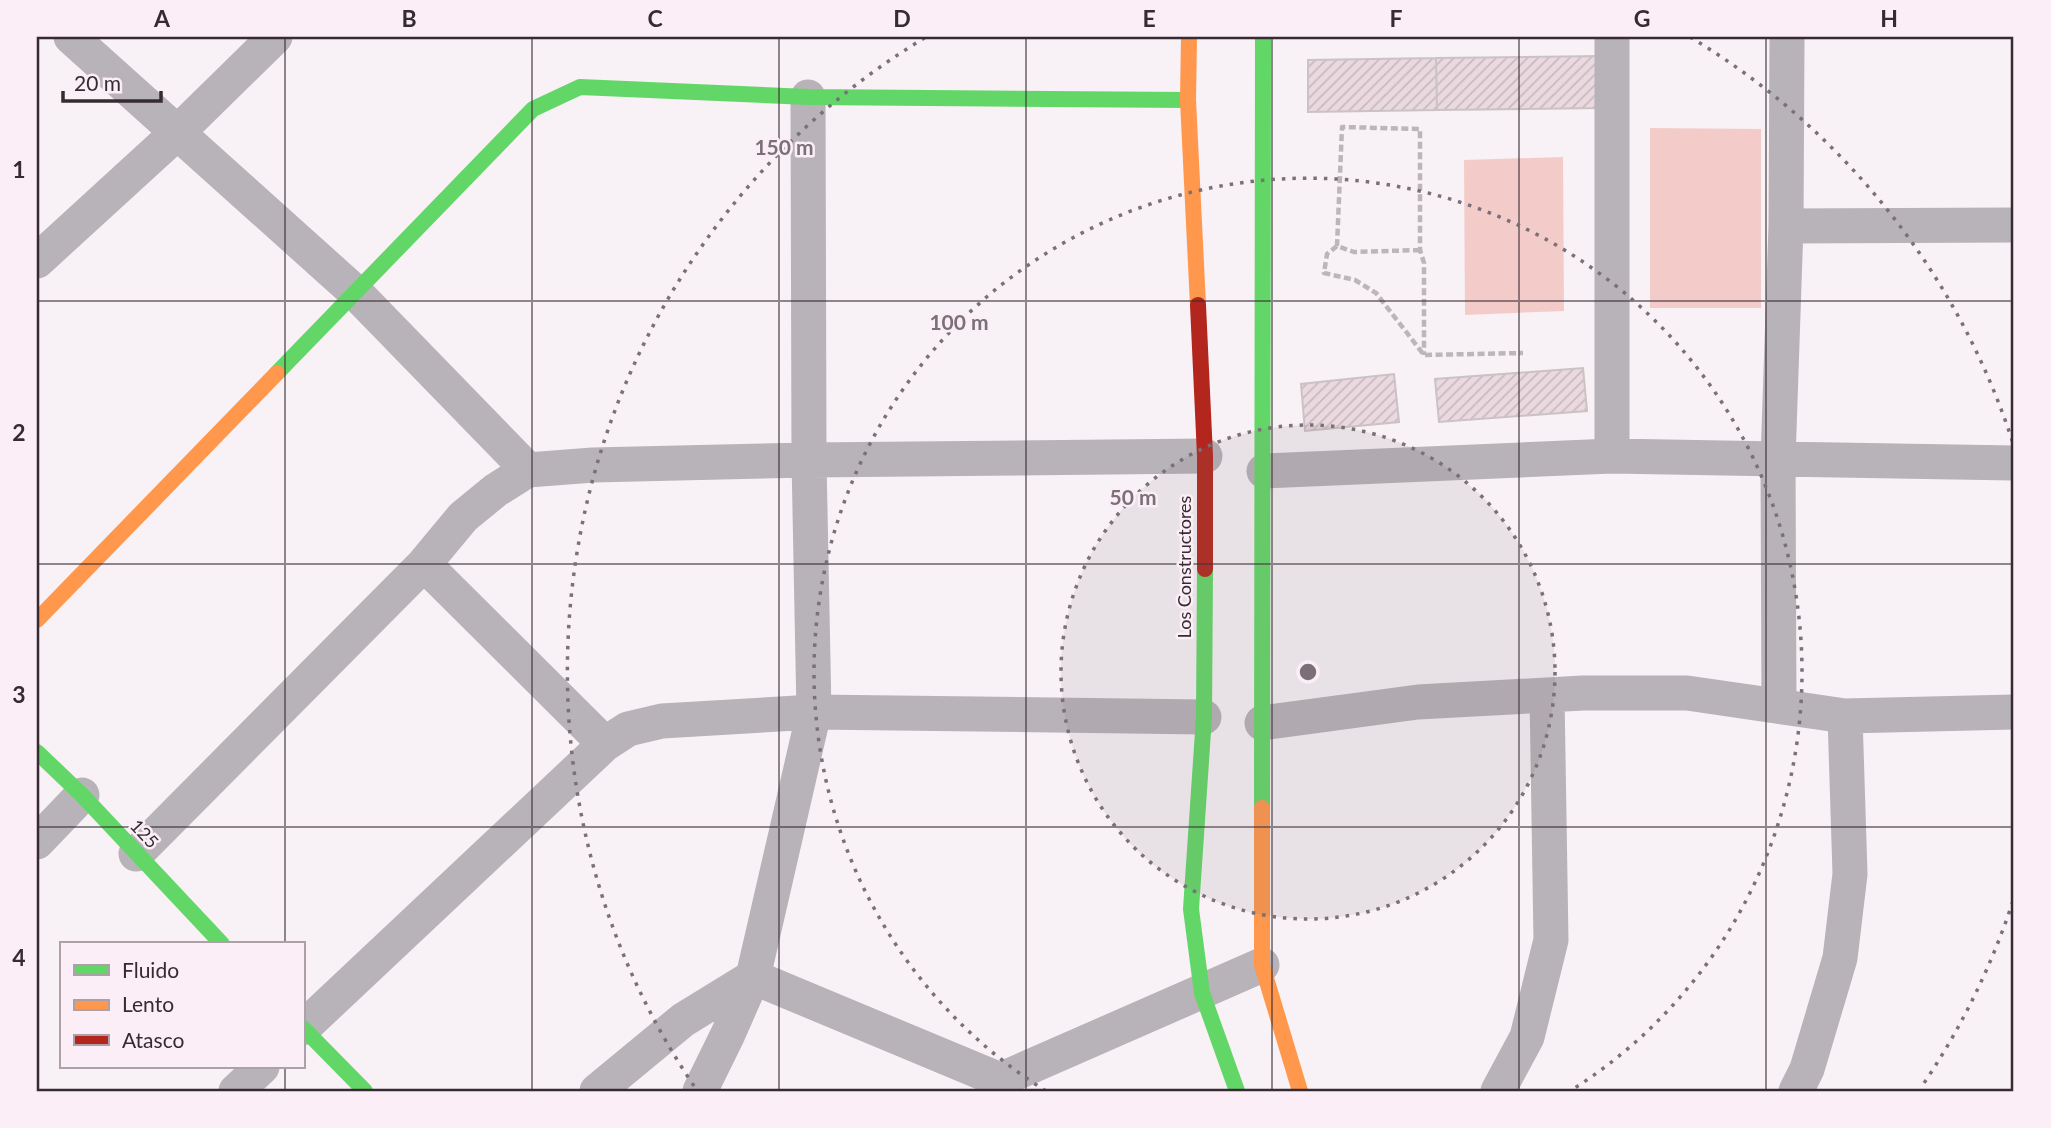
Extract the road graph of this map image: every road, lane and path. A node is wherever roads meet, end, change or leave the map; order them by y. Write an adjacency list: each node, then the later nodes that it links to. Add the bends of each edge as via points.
1 (71, 37): 9 (street)
2 (275, 37): 9 (street)
3 (1189, 37): 8 (main road, Los Constructores)
4 (1264, 37): 24 (main road)
5 (1612, 37): 19 (street)
6 (1787, 37): 11 (street)
7 (808, 97): 8 (main road); 15 (main road, via 580,87 533,109); 20 (street)
8 (1188, 100): 18 (main road, Los Constructores)
9 (178, 132): 14 (street); 15 (street)
10 (2014, 225): 11 (street)
11 (1786, 226): 21 (street)
12 (1336, 246): 13 (path, via 1354,252); 13 (path, via 1342,127 1420,129); 17 (path, via 1327,254 1324,273 1355,280 1376,293)
13 (1420, 250): 17 (path, via 1424,263)
14 (37, 261)
15 (355, 292): 23 (street); 26 (main road)
16 (1523, 353): 17 (path)
17 (1424, 355)
18 (1205, 456): 20 (street); 32 (main road, Los Constructores)
19 (1612, 456): 21 (street); 24 (street)
20 (809, 460): 23 (street, via 593,464); 29 (street)
21 (1779, 460): 22 (street); 28 (street)
22 (2014, 463)
23 (528, 470): 25 (street, via 463,517)
24 (1264, 471): 33 (main road)
25 (424, 564): 34 (street); 38 (street)
26 (37, 620)
27 (1547, 695): 28 (street, via 1687,693); 33 (street, via 1418,702); 53 (street, via 1551,940 1527,1037)
28 (1779, 706): 31 (street)
29 (814, 712): 32 (street); 34 (street, via 662,721 628,729); 41 (street)
30 (2014, 712): 31 (street)
31 (1845, 716): 54 (street, via 1850,874 1840,958 1807,1069)
32 (1204, 717): 42 (main road, Los Constructores, via 1191,909)
33 (1262, 723): 40 (main road)
34 (605, 744): 43 (street)
35 (37, 752): 36 (main road, 125)
36 (82, 795): 37 (street); 38 (main road, 125)
37 (37, 842)
38 (136, 854): 39 (main road, 125)
39 (220, 942)
40 (1262, 965): 42 (street); 52 (main road)
41 (753, 977): 46 (street); 49 (street, via 683,1020); 50 (street)
42 (1202, 993): 46 (street); 51 (main road, Los Constructores)
43 (304, 1027)
44 (304, 1029): 48 (main road)
45 (261, 1068): 47 (street)
46 (996, 1085)
47 (236, 1091)
48 (365, 1091)
49 (597, 1091)
50 (700, 1091)
51 (1237, 1091)
52 (1300, 1091)
53 (1498, 1091)
54 (1796, 1091)

